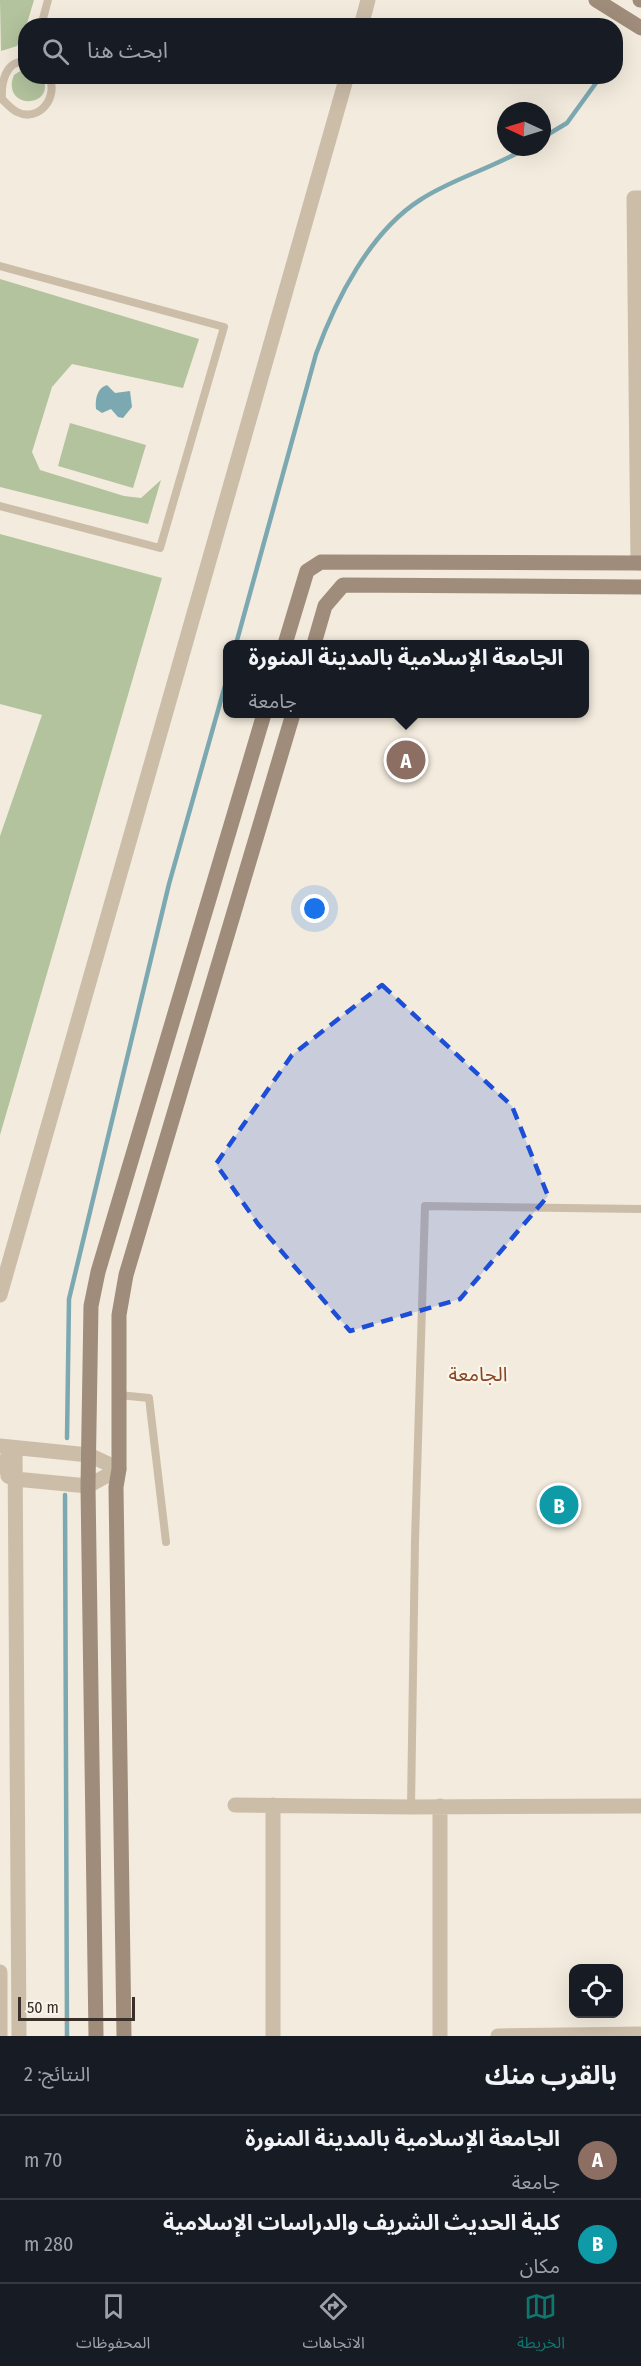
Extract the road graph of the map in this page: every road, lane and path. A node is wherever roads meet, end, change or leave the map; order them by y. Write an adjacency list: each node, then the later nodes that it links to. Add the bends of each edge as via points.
1 (48, 0): 4 (lane)
2 (368, 0): 5 (street)
3 (596, 0): 6 (main road)
4 (42, 18)
5 (363, 18)
6 (641, 28)
7 (18, 62): 8 (lane)
8 (1, 82): 9 (lane, via 2,99 18,113 28,115 40,112 49,103)
9 (51, 84)
10 (345, 84): 23 (street)
11 (641, 198): 13 (street, via 634,198)
12 (0, 266): 15 (lane, via 224,327 160,548)
13 (638, 320): 14 (street)
14 (639, 386): 16 (street)
15 (0, 506)
16 (639, 563): 18 (main road, via 321,562 307,571)
17 (641, 587): 19 (main road, via 344,585 325,606)
18 (286, 640)
19 (315, 640)
20 (263, 718): 26 (main road, via 98,1272 91,1306)
21 (292, 718): 24 (main road, via 126,1275 119,1315)
22 (641, 1209): 36 (lane, via 425,1206)
23 (0, 1295)
24 (119, 1395): 28 (main road); 31 (lane, via 149,1398)
25 (7, 1447): 26 (street); 27 (street); 29 (street)
26 (89, 1455): 28 (street); 30 (main road)
27 (0, 1469): 29 (street)
28 (119, 1470): 30 (street); 43 (main road, via 116,1487)
29 (15, 1479): 30 (street); 41 (street)
30 (88, 1486): 42 (main road)
31 (166, 1542)
32 (235, 1805): 33 (street)
33 (273, 1805): 36 (street); 44 (street)
34 (440, 1806): 35 (street); 36 (street); 45 (street)
35 (641, 1806)
36 (411, 1807)
37 (0, 1972): 40 (street)
38 (641, 2034): 39 (street)
39 (625, 2035): 46 (street)
40 (0, 2036)
41 (19, 2036)
42 (96, 2036)
43 (124, 2036)
44 (273, 2036)
45 (440, 2036)
46 (498, 2036)

